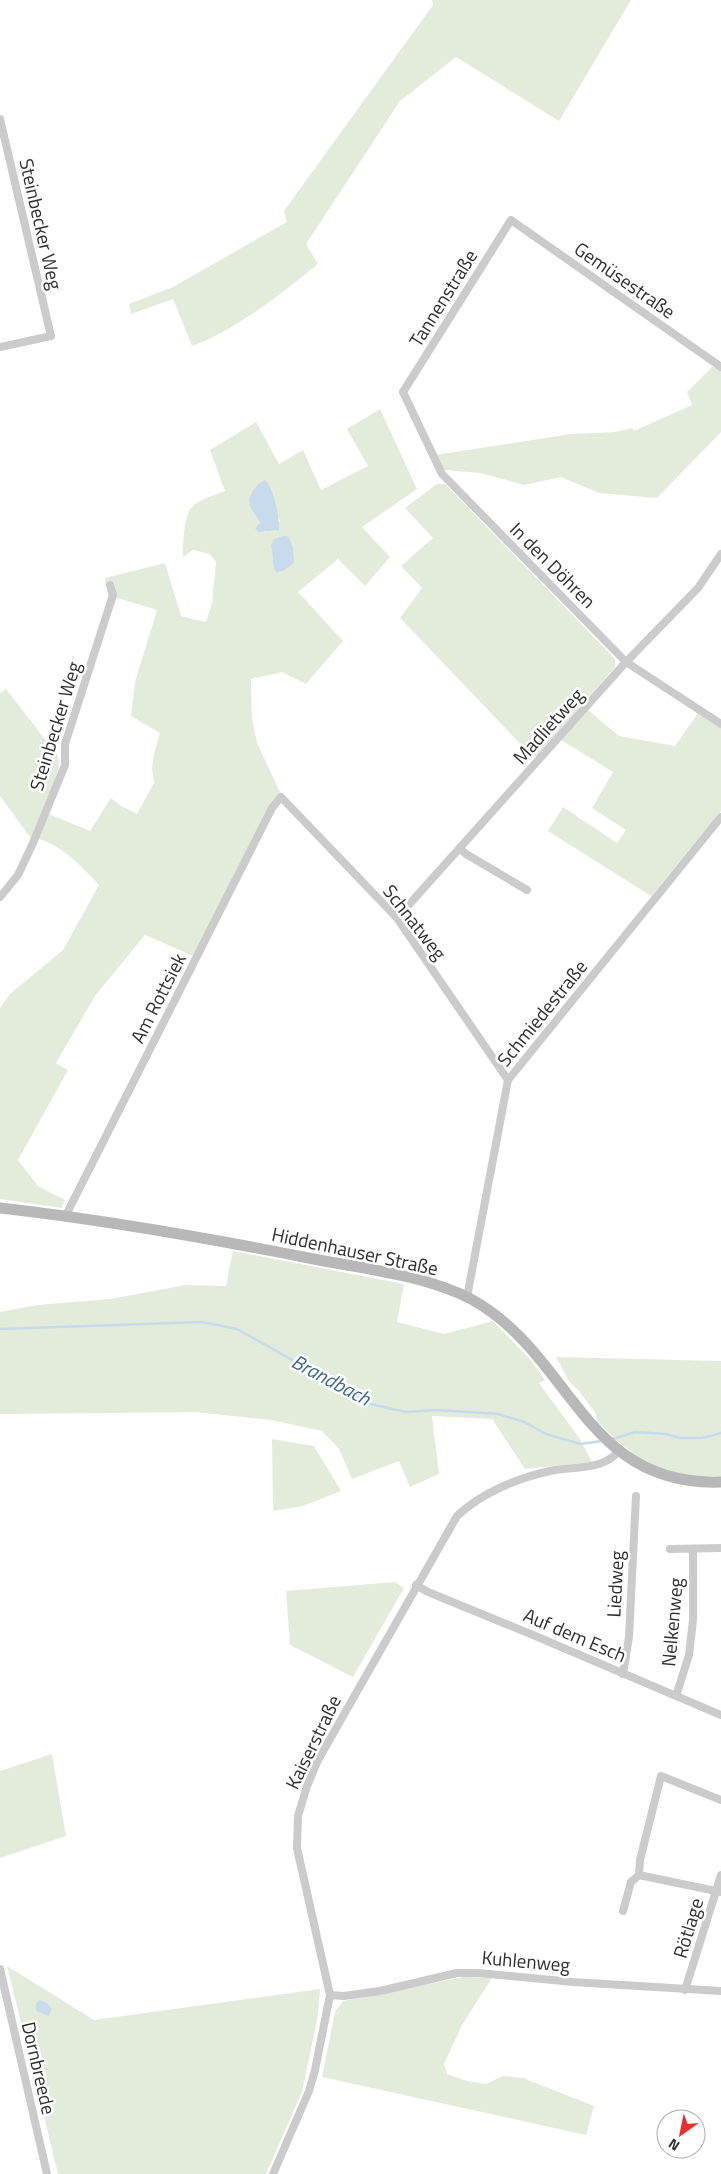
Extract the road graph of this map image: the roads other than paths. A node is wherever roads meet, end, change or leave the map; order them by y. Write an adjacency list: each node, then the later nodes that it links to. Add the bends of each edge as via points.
1 (0, 119): 3 (street, Steinbecker Weg, via 50,336)
2 (511, 220): 4 (street, Gemüsestraße); 5 (street, Tannenstraße)
3 (0, 347)
4 (721, 366)
5 (403, 392): 8 (street, In den Döhren, via 442,474)
6 (721, 554): 8 (street, Madlietweg, via 698,588)
7 (110, 585): 14 (street, Steinbecker Weg, via 112,595 65,744 65,765 18,875)
8 (626, 662): 9 (street, In den Döhren); 12 (street, Madlietweg)
9 (721, 724)
10 (281, 797): 15 (street, Schnatweg); 18 (street, Am Rottsiek, via 272,808)
11 (721, 817): 16 (street, Schmiedestraße)
12 (460, 849): 13 (street); 15 (street, Madlietweg)
13 (527, 890)
14 (0, 897)
15 (397, 918): 16 (street, Schnatweg)
16 (508, 1080): 19 (street, Schmiedestraße)
17 (0, 1208): 18 (main road, Hiddenhauser Straße)
18 (66, 1215): 19 (main road, Hiddenhauser Straße, via 172,1232 423,1281)
19 (467, 1298): 20 (main road, Hiddenhauser Straße, via 498,1317 520,1336)
20 (615, 1449): 21 (main road, Hiddenhauser Straße, via 669,1478); 26 (street, Kaiserstraße, via 606,1463 534,1475 468,1506 449,1528)
21 (721, 1482)
22 (636, 1496): 27 (street, Liedweg, via 629,1637)
23 (721, 1548): 25 (street)
24 (670, 1549): 25 (street)
25 (693, 1549): 28 (street, Nelkenweg, via 690,1655)
26 (416, 1585): 27 (street, Auf dem Esch); 38 (street, Kaiserstraße, via 318,1760 298,1816 299,1861)
27 (623, 1674): 28 (street, Auf dem Esch)
28 (676, 1696): 29 (street, Auf dem Esch)
29 (721, 1715)
30 (721, 1800): 31 (street, via 661,1776 640,1860)
31 (640, 1875): 33 (street); 34 (street, via 631,1882)
32 (721, 1875): 33 (street, Rötlage)
33 (718, 1891): 36 (street, Rötlage)
34 (623, 1911)
35 (0, 1969): 39 (street, Dornbreede)
36 (685, 1990): 37 (street, Kuhlenweg); 38 (street, Kuhlenweg, via 464,1973 380,1991)
37 (721, 1991)
38 (330, 1995): 40 (street, Kaiserstraße, via 309,2090)
39 (47, 2174)
40 (272, 2174)

